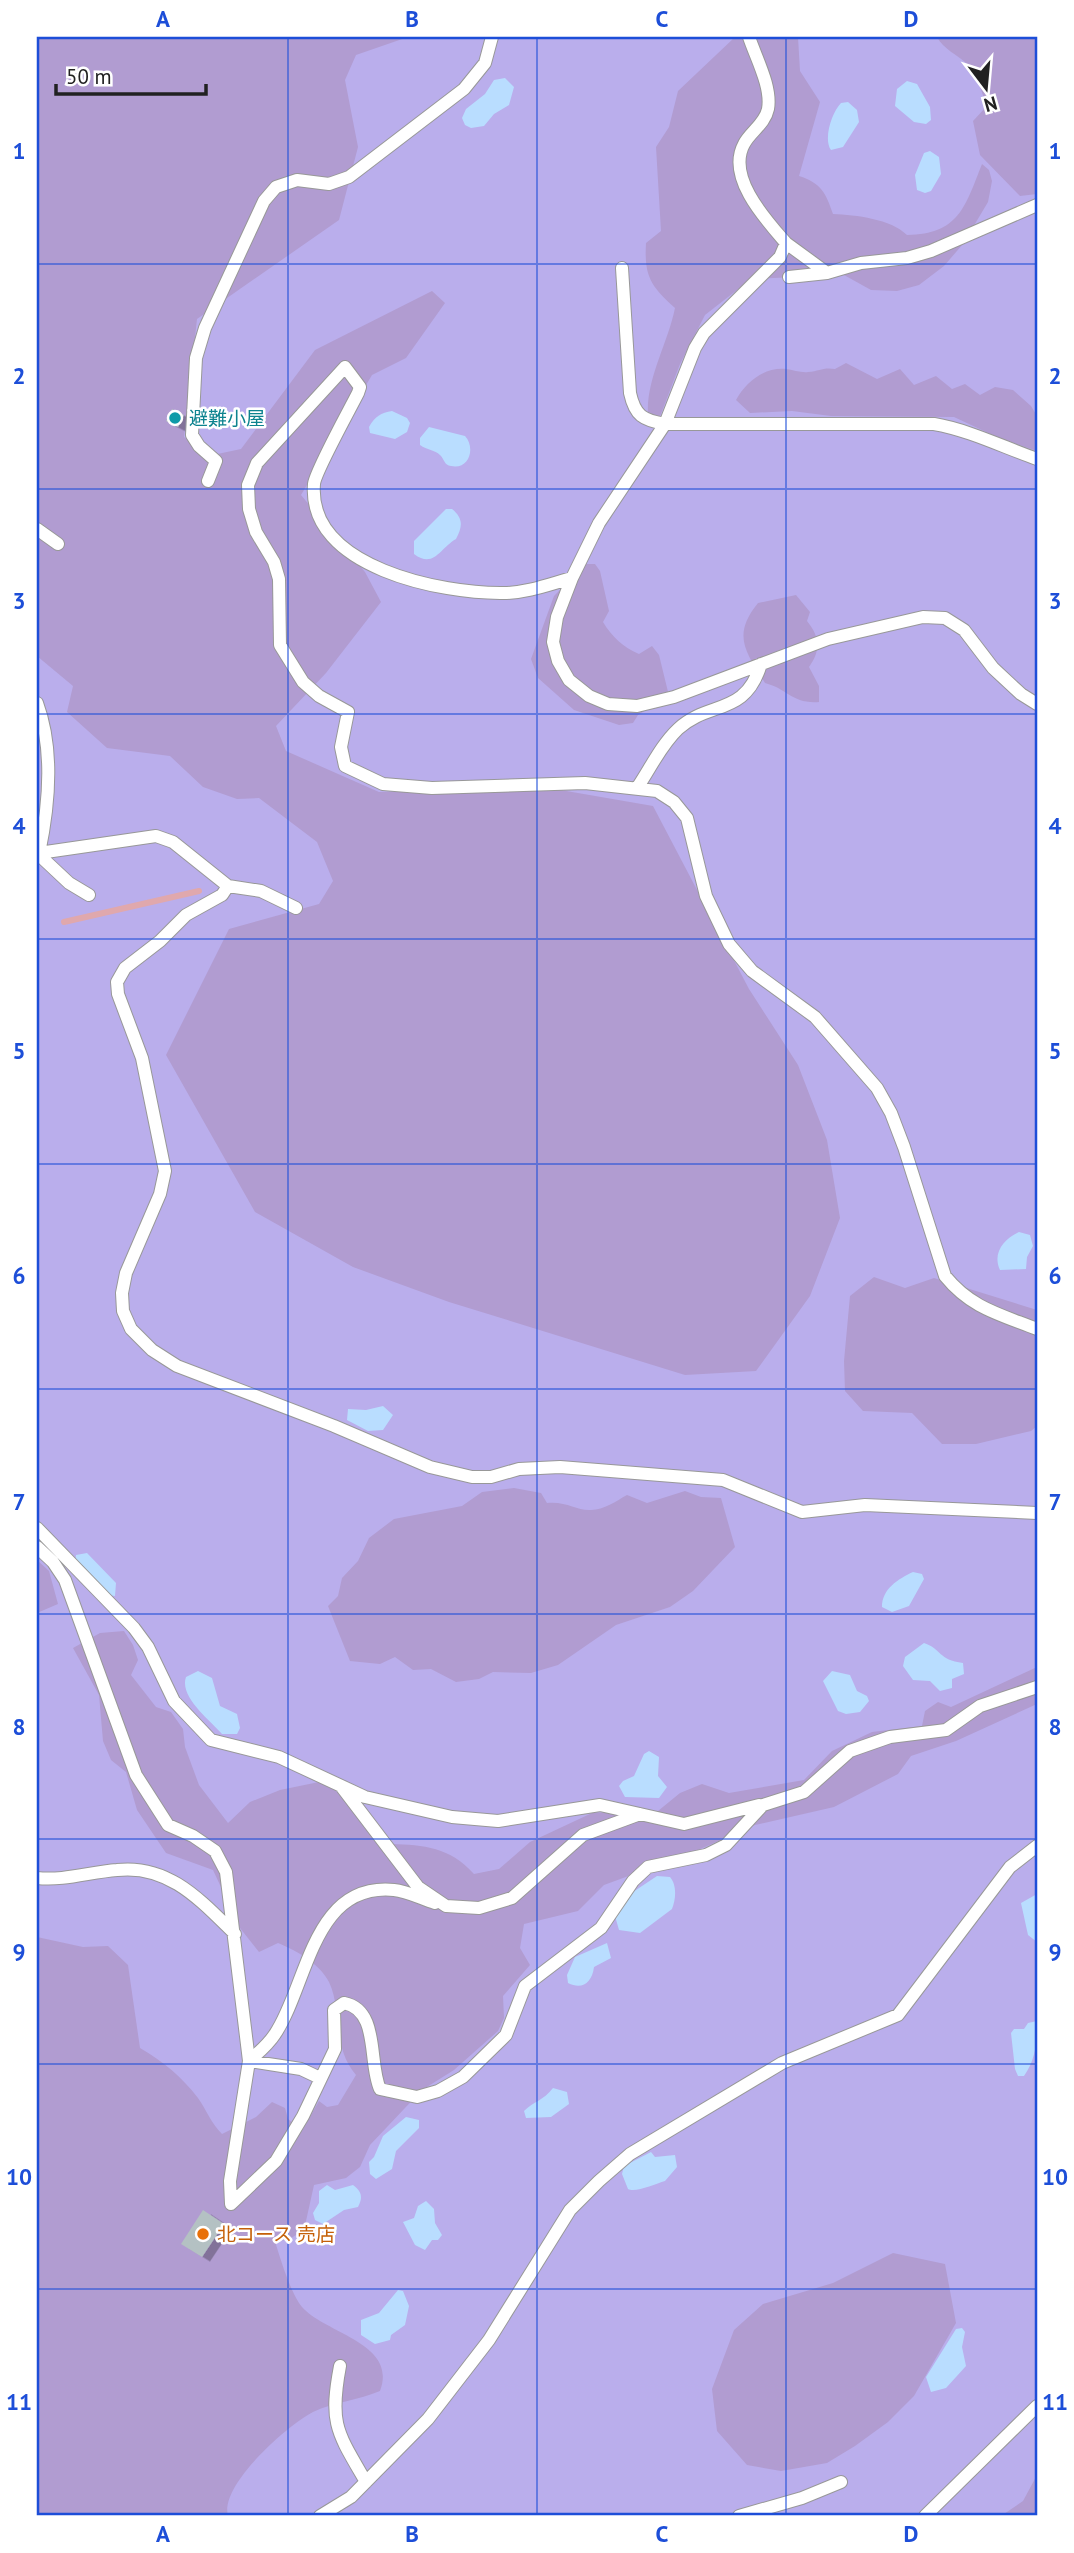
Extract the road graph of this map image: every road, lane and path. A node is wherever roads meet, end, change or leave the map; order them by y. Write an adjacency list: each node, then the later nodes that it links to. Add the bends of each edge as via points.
1 (492, 37): 10 (lane, via 485,63 464,89 349,177 329,184 297,180 276,187 264,201 230,267 196,358 192,435 216,461)
2 (749, 37): 4 (lane, via 767,89 768,110 739,158 746,186)
3 (1037, 205): 6 (lane, via 931,251)
4 (786, 243): 6 (lane); 8 (lane, via 780,257 704,333 685,367)
5 (622, 268): 8 (lane, via 634,409 643,420)
6 (827, 273): 7 (lane)
7 (789, 277)
8 (665, 424): 9 (lane, via 934,424 959,428); 13 (lane, via 599,523)
9 (1037, 459)
10 (208, 481)
11 (37, 529): 12 (lane)
12 (58, 544)
13 (572, 578): 14 (lane, via 557,617 554,642 569,680 589,696 608,704 637,706); 17 (lane, via 507,593 450,589 401,579 335,540 315,505 314,482 360,387 345,367 257,463 248,485 256,532 279,579 281,645 303,682 348,712 341,747 345,766 383,784 407,786 585,783)
14 (761, 664): 16 (lane, via 828,639 923,617 945,618 964,630 993,668); 17 (lane, via 755,685 745,694 680,727)
15 (37, 703): 18 (lane, via 44,721 48,780)
16 (1037, 704)
17 (637, 788): 22 (lane, via 657,791 687,818 706,896 729,944 752,971 815,1017 877,1088 900,1135 944,1276 978,1307)
18 (38, 853): 19 (lane, via 156,836 173,842); 20 (lane)
19 (228, 886): 21 (lane, via 261,891); 23 (lane, via 222,895 186,915 125,968 117,982 142,1058 165,1171 122,1293 131,1329 152,1350 177,1366 430,1467 472,1477 560,1467 723,1480 802,1512 865,1505)
20 (89, 895)
21 (296, 908)
22 (1037, 1329)
23 (1037, 1513)
24 (37, 1528): 27 (lane, via 134,1628 174,1701 211,1740 279,1757)
25 (37, 1547): 33 (lane, via 65,1580 136,1775 149,1798 168,1825 215,1851 226,1872)
26 (1037, 1687): 28 (lane, via 980,1706 946,1730 870,1743 850,1751 804,1792)
27 (339, 1783): 29 (lane, via 365,1797 453,1817 498,1821 600,1805); 32 (lane, via 418,1886)
28 (763, 1805): 29 (lane, via 684,1824); 35 (lane, via 726,1845 648,1867 601,1928 525,1986 506,2035 464,2077 417,2097 380,2089 364,2017 354,2005 344,2003 334,2010 335,2049)
29 (643, 1813): 32 (lane, via 583,1835 512,1898 479,1909)
30 (1037, 1846): 38 (lane, via 1010,1867 898,2015 782,2063 630,2154 600,2180 570,2210 489,2340 428,2419)
31 (37, 1878): 33 (lane, via 120,1869 147,1871 191,1892)
32 (446, 1906): 34 (lane, via 394,1890 371,1892 342,1903 316,1939 277,2031)
33 (235, 1934): 34 (lane)
34 (249, 2061): 35 (lane, via 301,2069); 35 (lane, via 230,2181 232,2204 276,2161)
35 (320, 2078)
36 (340, 2365): 38 (lane, via 333,2402 337,2432)
37 (1037, 2406): 42 (lane)
38 (366, 2482): 40 (lane)
39 (841, 2482): 41 (lane)
40 (320, 2516)
41 (738, 2516)
42 (925, 2516)

